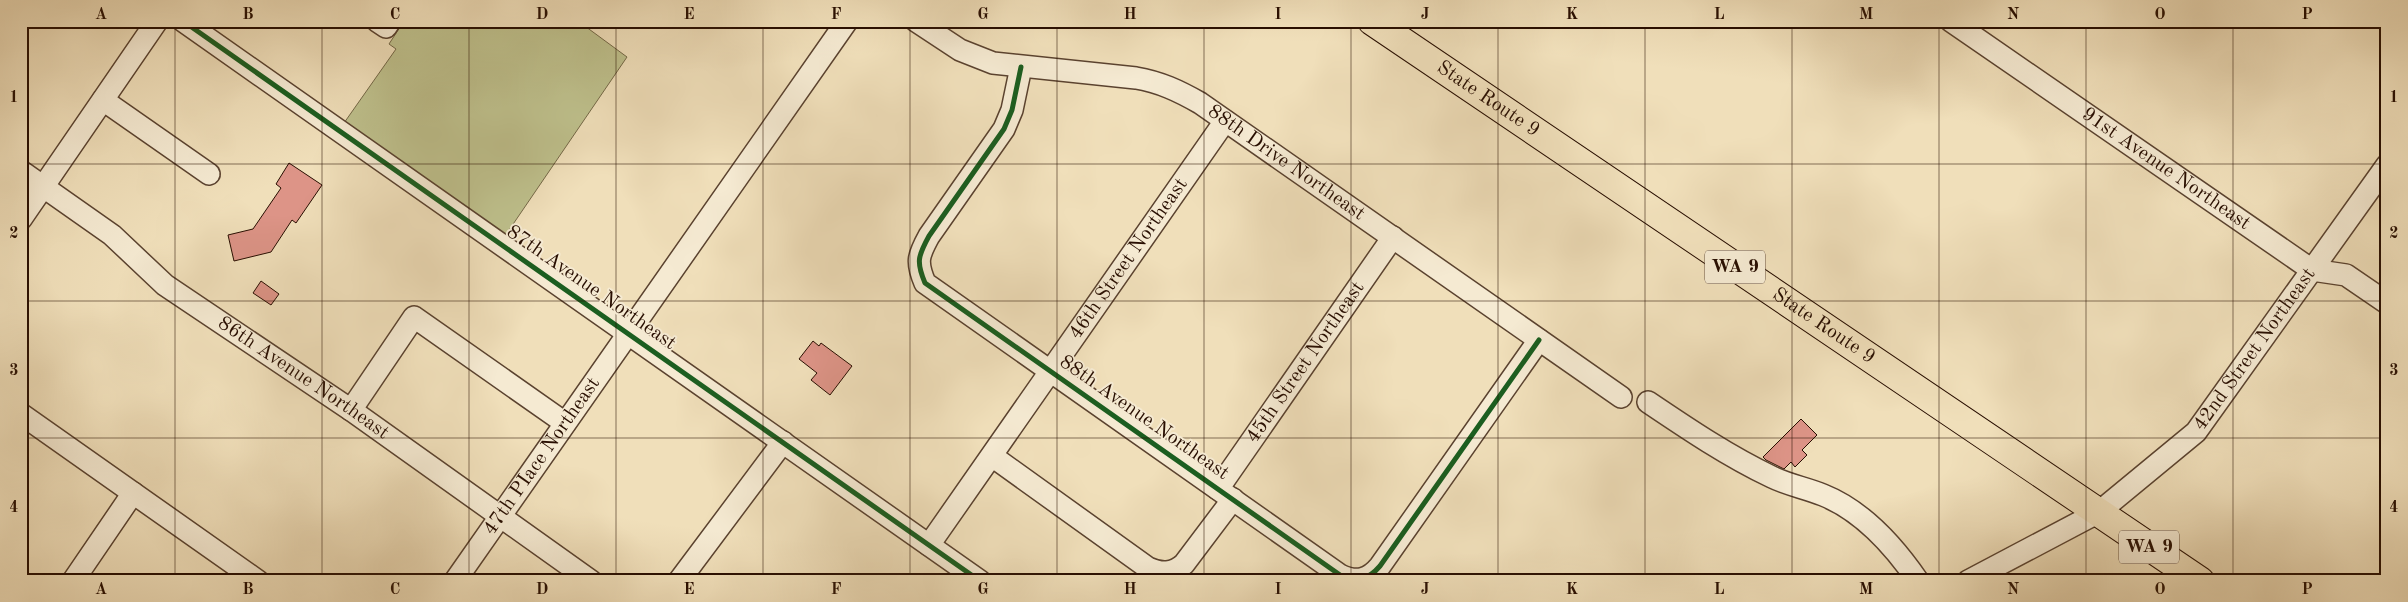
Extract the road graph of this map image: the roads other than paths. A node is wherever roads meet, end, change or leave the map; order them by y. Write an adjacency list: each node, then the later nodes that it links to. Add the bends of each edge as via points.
1 (157, 21): 8 (street)
2 (184, 21): 18 (street, 87th Avenue Northeast)
3 (847, 21): 18 (street, 47th PIace Northeast)
4 (916, 21): 7 (street, 88th Drive Northeast, via 942,40 977,58)
5 (1372, 21): 30 (main road, State Route 9 / WA 9)
6 (1951, 21): 16 (street, 91st Avenue Northeast)
7 (1021, 67): 9 (street, 88th Drive Northeast, via 1156,82 1178,90); 20 (street, 88th Avenue Northeast, via 1012,110 1004,129 929,236 919,255 919,268 925,283)
8 (103, 100): 12 (street); 13 (street)
9 (1225, 121): 15 (street, 88th Drive Northeast); 20 (street, 46th Street Northeast)
10 (2387, 166): 16 (street, 42nd Street Northeast)
11 (21, 171): 13 (street, 86th Avenue Northeast)
12 (209, 174)
13 (44, 186): 14 (street); 23 (street, 86th Avenue Northeast, via 112,235 164,285)
14 (21, 219)
15 (1393, 237): 19 (street, 88th Drive Northeast); 29 (street, 45th Street Northeast)
16 (2312, 270): 17 (street, 91st Avenue Northeast, via 2346,275); 30 (street, 42nd Street Northeast, via 2196,432)
17 (2387, 303)
18 (629, 332): 25 (street, 47th PIace Northeast); 26 (street, 87th Avenue Northeast)
19 (1539, 340): 21 (street, 88th Drive Northeast); 33 (street, via 1380,566)
20 (1050, 372): 27 (street, 46th Street Northeast); 29 (street, 88th Avenue Northeast)
21 (1621, 397)
22 (1648, 402): 40 (street, via 1709,443 1773,477 1824,496 1854,513 1880,533)
23 (351, 410): 25 (street, via 414,317); 31 (street, 86th Avenue Northeast)
24 (21, 414): 28 (street)
25 (565, 423): 31 (street, 47th PIace Northeast)
26 (783, 442): 32 (street, 87th Avenue Northeast); 38 (street)
27 (992, 456): 29 (street, 45th Street Northeast, via 1157,572 1177,570 1184,564); 32 (street, 46th Street Northeast)
28 (133, 493): 34 (street); 35 (street)
29 (1226, 494): 33 (street, 88th Avenue Northeast, via 1340,575)
30 (2099, 512): 41 (street, 42nd Street Northeast); 42 (main road, State Route 9 / WA 9)
31 (500, 517): 36 (street, 47th PIace Northeast); 37 (street, 86th Avenue Northeast)
32 (929, 545): 39 (street, 87th Avenue Northeast)
33 (1361, 580)
34 (74, 581)
35 (258, 581)
36 (456, 581)
37 (591, 581)
38 (680, 581)
39 (980, 581)
40 (1918, 581)
41 (1968, 581)
42 (2200, 581)

